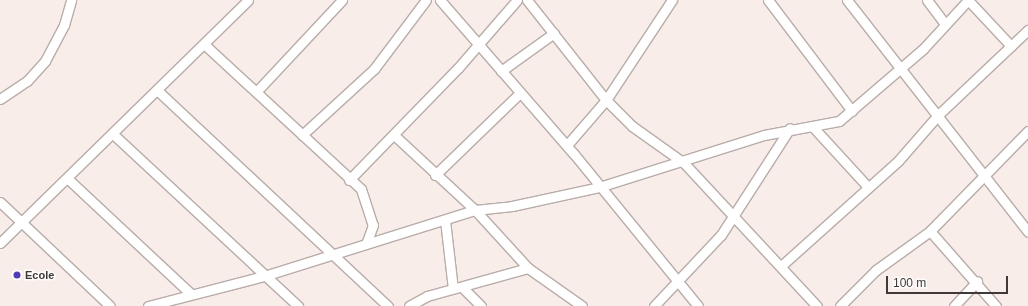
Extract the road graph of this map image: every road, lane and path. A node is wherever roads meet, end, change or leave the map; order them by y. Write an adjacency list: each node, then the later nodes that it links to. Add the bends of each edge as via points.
1 (71, 0): 25 (street, via 64,25 45,61 27,81)
2 (248, 0): 17 (street)
3 (342, 0): 23 (street)
4 (426, 0): 33 (street, via 374,69)
5 (440, 0): 18 (street)
6 (517, 0): 18 (street)
7 (527, 0): 16 (street)
8 (660, 0): 13 (street)
9 (768, 0): 27 (street)
10 (846, 0): 20 (street)
11 (927, 0): 14 (street)
12 (968, 0): 14 (street); 19 (street)
13 (670, 3): 26 (street)
14 (945, 24): 20 (street, via 923,49)
15 (1028, 30): 19 (street)
16 (554, 33): 21 (street); 26 (street)
17 (206, 45): 22 (street); 23 (street)
18 (478, 46): 21 (street); 34 (street)
19 (1011, 46): 28 (street)
20 (899, 68): 27 (street); 28 (street)
21 (501, 71): 24 (street)
22 (158, 91): 32 (street); 52 (street)
23 (256, 92): 33 (street)
24 (520, 92): 35 (street); 38 (street)
25 (0, 99)
26 (606, 100): 35 (street); 36 (street, via 632,126)
27 (852, 111): 29 (street, via 839,121)
28 (938, 115): 37 (street); 41 (street, via 898,161)
29 (814, 127): 30 (street); 41 (street)
30 (790, 128): 36 (street); 45 (street)
31 (1028, 131): 37 (street)
32 (113, 134): 39 (street); 55 (street)
33 (302, 135): 40 (street)
34 (394, 135): 38 (street); 40 (street)
35 (567, 145): 42 (street)
36 (684, 163): 42 (street); 45 (street)
37 (986, 174): 48 (street); 49 (street)
38 (435, 175): 44 (street)
39 (67, 178): 47 (street); 60 (street)
40 (349, 180): 51 (street, via 361,189 368,203 373,225)
41 (866, 186): 53 (street)
42 (599, 187): 44 (street, via 512,206); 57 (street)
43 (0, 202): 47 (street)
44 (475, 210): 46 (street); 54 (street)
45 (733, 217): 53 (street); 57 (street)
46 (445, 220): 51 (street); 59 (street)
47 (21, 222): 50 (street); 61 (street)
48 (930, 231): 56 (street); 71 (street, via 876,270)
49 (1028, 232)
50 (0, 243)
51 (366, 244): 52 (street)
52 (333, 255): 55 (street); 64 (street)
53 (781, 266): 70 (street)
54 (528, 268): 58 (street); 67 (street)
55 (264, 276): 60 (street); 63 (street)
56 (977, 282): 72 (street); 73 (street)
57 (678, 284): 68 (street); 69 (street)
58 (462, 287): 59 (street); 66 (street)
59 (453, 289): 65 (street, via 418,299)
60 (191, 294): 62 (street)
61 (110, 306)
62 (148, 306)
63 (298, 306)
64 (388, 306)
65 (409, 306)
66 (481, 306)
67 (582, 306)
68 (654, 306)
69 (698, 306)
70 (817, 306)
71 (840, 306)
72 (954, 306)
73 (996, 306)

